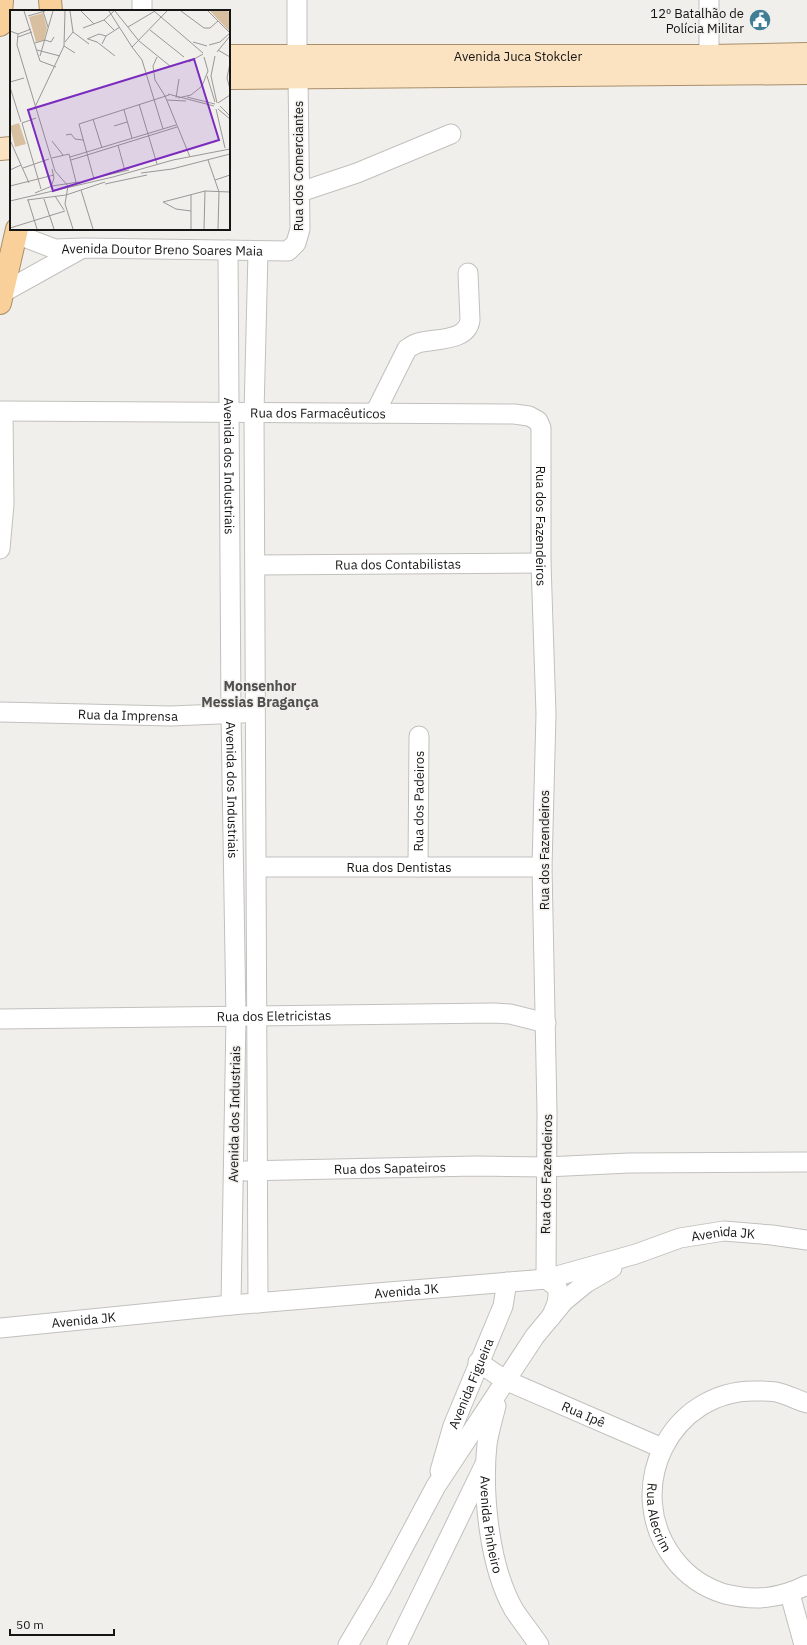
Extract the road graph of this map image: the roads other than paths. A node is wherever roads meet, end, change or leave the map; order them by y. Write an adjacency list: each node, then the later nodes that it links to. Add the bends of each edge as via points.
1 (297, 0): 7 (street, Rua dos Comerciantes)
2 (709, 0): 6 (street)
3 (2, 1): 4 (highway)
4 (0, 25)
5 (230, 56): 7 (main road, Avenida Juca Stokcler)
6 (709, 56): 7 (main road, Avenida Juca Stokcler); 8 (main road, Avenida Juca Stokcler)
7 (297, 66): 8 (main road, Avenida Juca Stokcler); 9 (main road, Avenida Juca Stokcler); 13 (street, Rua dos Comerciantes)
8 (807, 69)
9 (230, 78)
10 (451, 134): 13 (street, via 357,173)
11 (10, 148): 12 (main road)
12 (0, 149)
13 (300, 192): 17 (street, Rua dos Comerciantes, via 300,229 296,243)
14 (16, 232): 15 (street, Avenida Doutor Breno Soares Maia, via 55,249); 20 (highway)
15 (84, 248): 16 (street, Avenida Doutor Breno Soares Maia); 20 (street)
16 (228, 250): 18 (street, Avenida Doutor Breno Soares Maia); 22 (street, Avenida dos Industriais)
17 (288, 251): 18 (street, Avenida Doutor Breno Soares Maia)
18 (258, 252): 23 (street, Avenida dos Industriais)
19 (468, 273): 24 (street, via 470,320 466,332 454,337 416,343 407,349)
20 (1, 298)
21 (2, 411): 22 (street, Rua dos Farmacêuticos); 26 (street, via 4,504)
22 (228, 413): 23 (street, Rua dos Farmacêuticos); 31 (street, Avenida dos Industriais)
23 (254, 413): 24 (street, Rua dos Farmacêuticos); 28 (street, Avenida dos Industriais)
24 (375, 413): 25 (street, Rua dos Farmacêuticos, via 514,414 529,416)
25 (538, 421): 27 (street, Rua dos Fazendeiros, via 541,428)
26 (0, 549)
27 (540, 563): 28 (street, Rua dos Contabilistas); 35 (street, Rua dos Fazendeiros, via 546,714)
28 (256, 565): 30 (street, Avenida dos Industriais)
29 (0, 712): 31 (street, Rua da Imprensa)
30 (257, 712): 31 (street, Rua da Imprensa); 33 (street, Avenida dos Industriais)
31 (231, 715): 37 (street, Avenida dos Industriais)
32 (419, 736): 34 (street, Rua dos Padeiros)
33 (257, 867): 34 (street, Rua dos Dentistas); 36 (street, Avenida dos Industriais)
34 (418, 867): 35 (street, Rua dos Dentistas)
35 (542, 867): 39 (street, Rua dos Fazendeiros)
36 (258, 1016): 37 (street, Rua dos Eletricistas); 39 (street, Rua dos Eletricistas, via 494,1013 510,1014); 42 (street, Avenida dos Industriais)
37 (236, 1017): 38 (street, Rua dos Eletricistas); 43 (street, Avenida dos Industriais)
38 (0, 1019)
39 (546, 1023): 41 (street, Rua dos Fazendeiros)
40 (807, 1162): 41 (street, Rua dos Sapateiros, via 629,1163)
41 (546, 1167): 42 (street, Rua dos Sapateiros); 46 (street, Rua dos Fazendeiros)
42 (257, 1170): 43 (street, Rua dos Sapateiros); 48 (street, Avenida dos Industriais)
43 (233, 1172): 49 (street, Avenida dos Industriais)
44 (807, 1240): 45 (street, Avenida JK, via 772,1234 724,1231 680,1238)
45 (636, 1254): 46 (street, Avenida JK); 50 (street, Avenida Pinheiro, via 586,1283 564,1301)
46 (546, 1280): 47 (street, Avenida JK); 50 (street, via 557,1287 559,1293)
47 (508, 1282): 48 (street, Avenida JK); 52 (street, Avenida Figueira, via 503,1306)
48 (258, 1303): 49 (street, Avenida JK)
49 (231, 1305): 51 (street, Avenida JK)
50 (551, 1317): 53 (street, Avenida Pinheiro, via 535,1336)
51 (0, 1328)
52 (478, 1362): 53 (street, Rua Ipê); 57 (street, Avenida Figueira, via 453,1426)
53 (502, 1387): 55 (street, Rua Ipê); 56 (street, Avenida Pinheiro, via 488,1442); 57 (street, Avenida Figueira)
54 (807, 1404): 55 (street, Rua Alecrim, via 776,1392 742,1390 710,1400 682,1420)
55 (662, 1448): 59 (street, Rua Alecrim, via 652,1480 652,1514 664,1545 684,1571 712,1590 744,1599)
56 (486, 1464): 61 (street); 62 (street, Avenida Pinheiro, via 487,1516 497,1568 514,1609)
57 (436, 1486): 60 (street, Avenida Figueira)
58 (807, 1585): 59 (street, Rua Alecrim)
59 (790, 1594): 63 (street)
60 (348, 1645)
61 (397, 1645)
62 (539, 1645)
63 (804, 1645)

